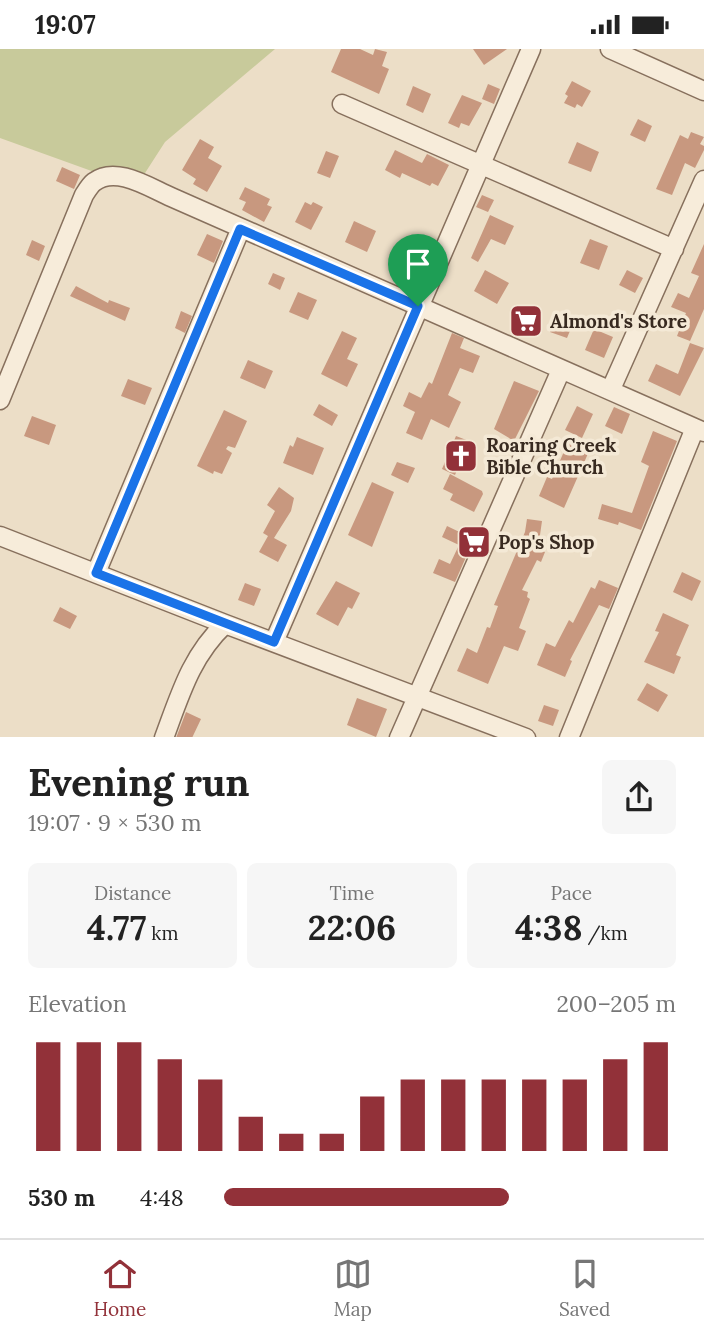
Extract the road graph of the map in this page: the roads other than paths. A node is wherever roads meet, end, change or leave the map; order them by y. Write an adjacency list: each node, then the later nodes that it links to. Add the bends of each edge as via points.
1 (531, 49): 5 (street)
2 (610, 49): 3 (street)
3 (704, 91)
4 (342, 104): 5 (street)
5 (480, 165): 8 (street); 9 (street)
6 (704, 180): 8 (street)
7 (240, 229): 9 (street); 12 (street, via 125,177 108,176 93,182 83,195); 15 (street)
8 (674, 249): 11 (street)
9 (418, 306): 10 (street); 17 (street)
10 (561, 370): 11 (street); 18 (street)
11 (611, 389): 13 (street)
12 (0, 400)
13 (699, 430): 22 (street)
14 (0, 536): 15 (street)
15 (96, 573): 16 (street)
16 (225, 624): 17 (street); 19 (street, via 190,669)
17 (274, 642): 18 (street)
18 (417, 695): 20 (street); 21 (street)
19 (164, 737)
20 (399, 737)
21 (526, 737)
22 (569, 737)

